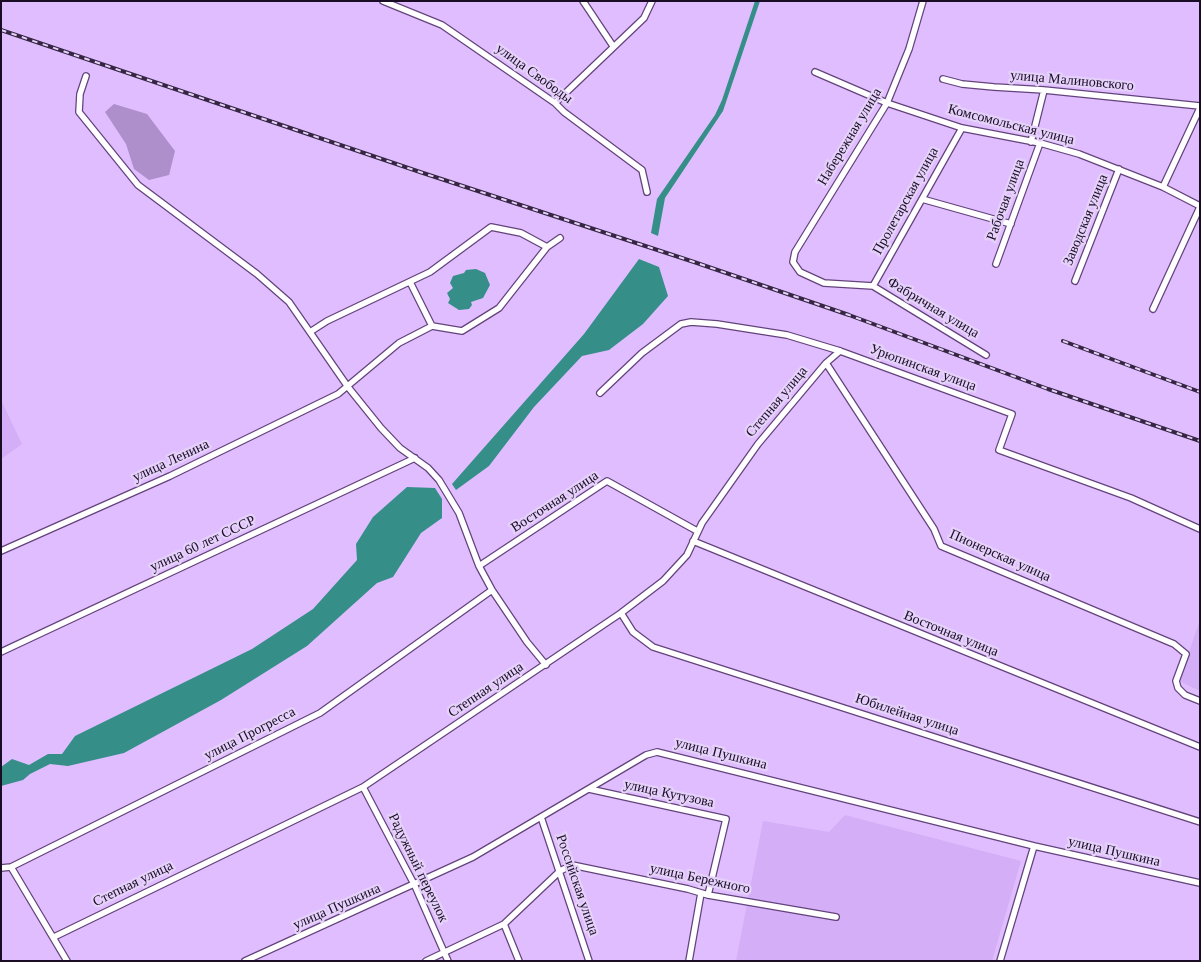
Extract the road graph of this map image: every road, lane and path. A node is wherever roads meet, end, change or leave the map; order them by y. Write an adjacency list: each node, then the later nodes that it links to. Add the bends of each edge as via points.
1 (383, 1): 10 (street, улица Свободы, via 442,25)
2 (583, 1): 5 (street)
3 (652, 1): 5 (street, via 644,18)
4 (923, 1): 11 (street, Набережная улица, via 909,49)
5 (613, 46): 10 (street)
6 (815, 72): 11 (street, Комсомольская улица)
7 (86, 76): 31 (street, via 79,112 138,185 257,274 289,302)
8 (943, 79): 9 (street, улица Малиновского, via 962,84)
9 (1044, 90): 12 (street, улица Малиновского); 14 (street, Рабочая улица)
10 (555, 103): 18 (street, улица Свободы, via 642,170)
11 (887, 103): 13 (street, Комсомольская улица); 24 (street, Набережная улица)
12 (1200, 107): 17 (street)
13 (962, 128): 14 (street, Комсомольская улица); 19 (street, Пролетарская улица)
14 (1031, 142): 15 (street, Комсомольская улица)
15 (1040, 144): 16 (street, Комсомольская улица); 21 (street, Рабочая улица)
16 (1120, 169): 17 (street, Комсомольская улица); 26 (street, Заводская улица)
17 (1162, 187): 20 (street, Комсомольская улица)
18 (647, 192)
19 (922, 199): 21 (street); 28 (street, Пролетарская улица)
20 (1200, 206): 29 (street)
21 (1011, 224): 25 (street, Рабочая улица)
22 (560, 238): 23 (street)
23 (547, 246): 27 (street, via 521,233 491,227 430,272); 30 (street, via 499,308 462,331)
24 (795, 252): 28 (street, Фабричная улица, via 793,262 800,272 824,283)
25 (996, 264)
26 (1075, 281)
27 (410, 282): 30 (street); 31 (street)
28 (872, 286): 33 (street, Фабричная улица)
29 (1153, 309)
30 (432, 326): 35 (street, улица Ленина, via 399,343)
31 (310, 332): 35 (street)
32 (840, 351): 34 (street, Степная улица); 36 (street, Урюпинская улица, via 787,335 691,322 665,334); 38 (street, Урюпинская улица, via 1012,414 999,450 1131,498)
33 (986, 355)
34 (826, 363): 39 (street, Степная улица, via 758,444); 47 (street, Пионерская улица, via 934,529 940,546 1174,644 1186,654 1176,681 1178,688)
35 (348, 387): 37 (street, via 381,428); 41 (street, улица Ленина, via 170,476)
36 (600, 393)
37 (415, 458): 42 (street, via 449,492); 45 (street, улица 60 лет СССР)
38 (1200, 529)
39 (697, 531): 40 (street, Степная улица); 42 (street, Восточная улица, via 607,481)
40 (693, 541): 44 (street, Степная улица, via 687,555 663,581); 48 (street, Восточная улица)
41 (1, 551)
42 (479, 566): 43 (street)
43 (492, 590): 46 (street); 54 (street, улица Прогресса, via 320,713)
44 (621, 613): 46 (street, Степная улица); 52 (street, Юбилейная улица, via 633,632 653,647)
45 (1, 652)
46 (546, 665): 49 (street, Степная улица)
47 (1200, 701)
48 (1200, 747)
49 (363, 787): 58 (street, Радужный переулок); 63 (street, Степная улица)
50 (589, 789): 51 (street, улица Пушкина); 53 (street, улица Пушкина, via 646,755 657,752); 60 (street, улица Кутузова, via 726,819)
51 (541, 817): 56 (street, Российская улица); 58 (street, улица Пушкина)
52 (1200, 822)
53 (1034, 846): 57 (street, улица Пушкина); 74 (street)
54 (12, 867): 55 (street, улица Прогресса); 63 (street)
55 (1, 868)
56 (560, 871): 59 (street, улица Бережного, via 572,865); 62 (street); 72 (street, Российская улица)
57 (1200, 884)
58 (415, 886): 64 (street, Радужный переулок); 65 (street, улица Пушкина)
59 (701, 893): 60 (street, улица Бережного); 73 (street)
60 (708, 895): 61 (street, улица Бережного)
61 (836, 917)
62 (504, 924): 64 (street); 71 (street)
63 (54, 937): 66 (street)
64 (444, 953): 69 (street); 70 (street, Радужный переулок)
65 (260, 954): 67 (street, улица Пушкина); 68 (street)
66 (67, 961)
67 (245, 961)
68 (263, 961)
69 (426, 961)
70 (448, 961)
71 (519, 961)
72 (589, 961)
73 (689, 961)
74 (1000, 961)

